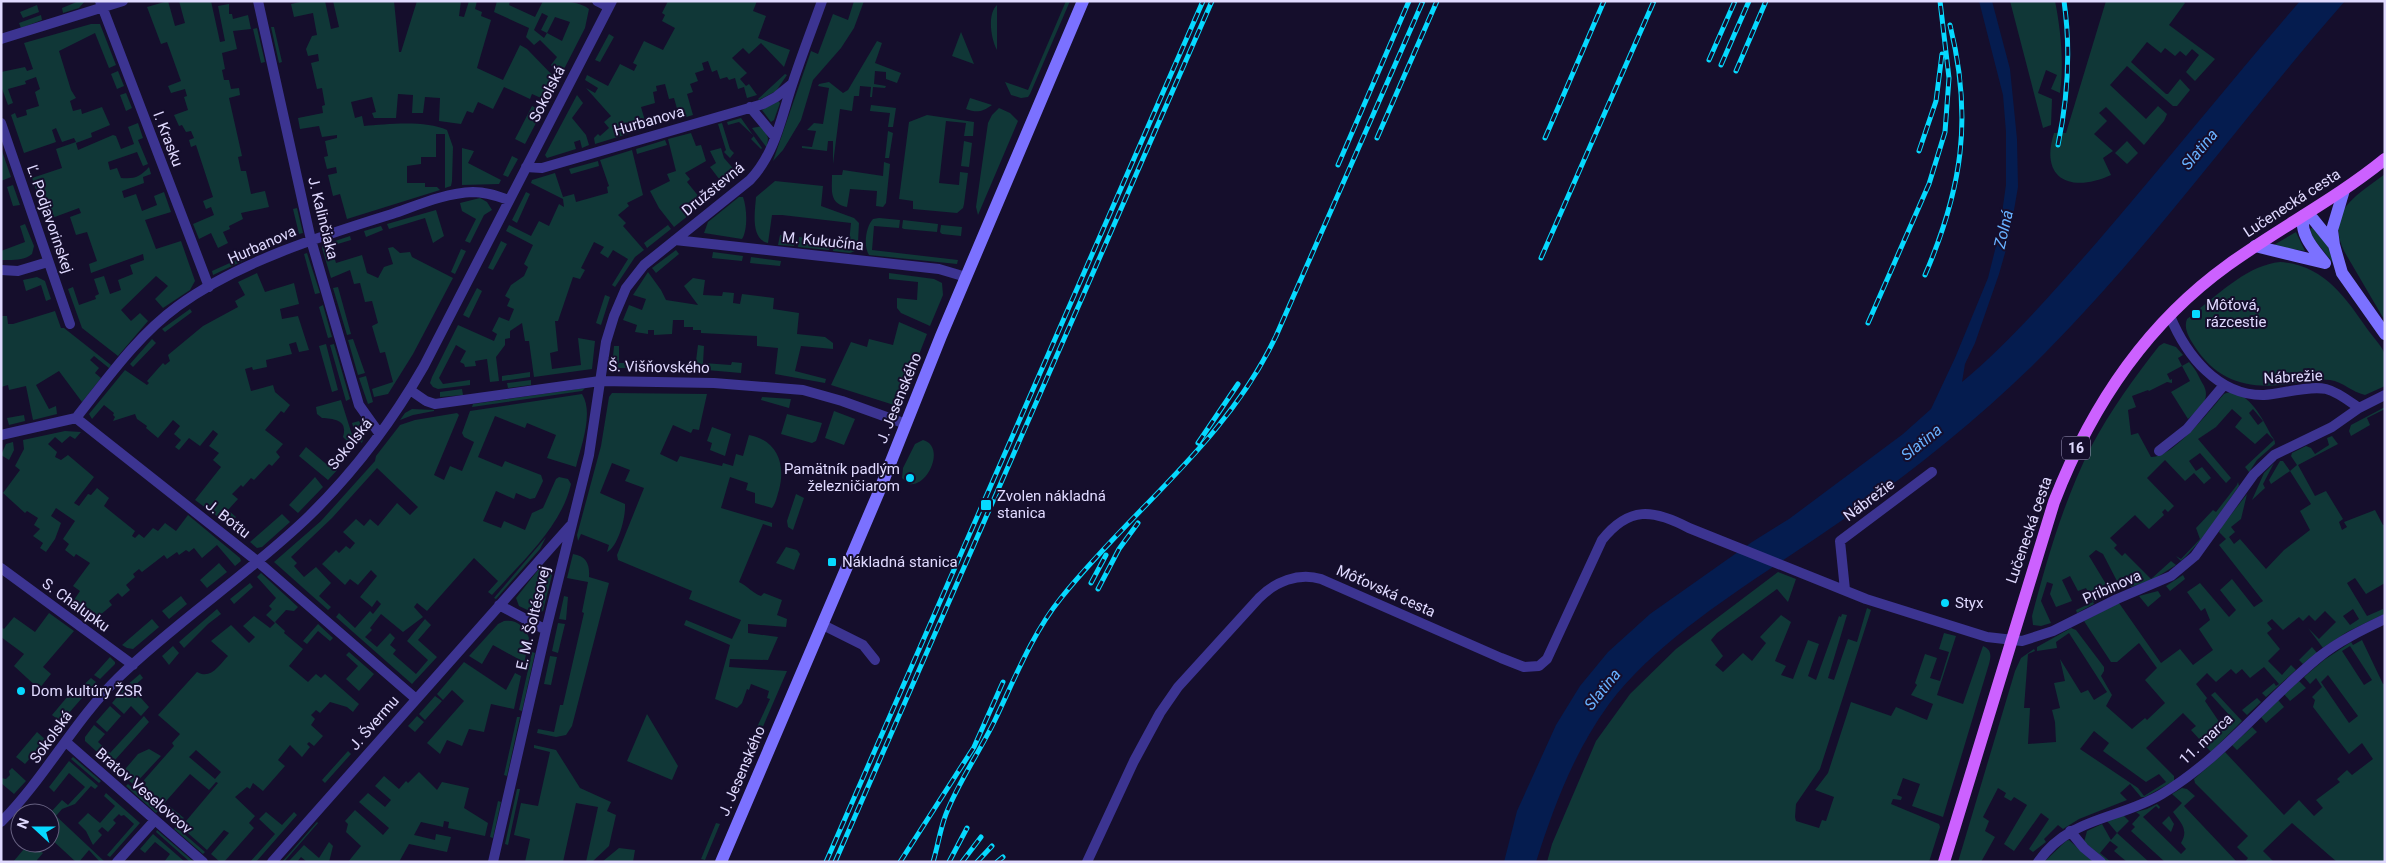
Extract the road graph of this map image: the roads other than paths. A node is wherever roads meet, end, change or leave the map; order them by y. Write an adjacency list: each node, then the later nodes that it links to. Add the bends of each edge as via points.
1 (122, 1): 6 (street)
2 (258, 1): 18 (street, J. Kalinčiaka)
3 (597, 1): 7 (street)
4 (822, 1): 9 (street, Družstevná)
5 (1083, 1): 26 (street, J. Jesenského)
6 (100, 4): 8 (street); 27 (street, I. Krasku)
7 (611, 4): 14 (street, Sokolská)
8 (1, 39)
9 (792, 83): 10 (street, Hurbanova, via 776,97); 12 (street, Družstevná)
10 (750, 106): 12 (street); 14 (street, Hurbanova, via 542,168)
11 (1, 123): 22 (street, Ľ. Podjavorinskej)
12 (775, 137): 19 (street, Družstevná, via 768,157 754,175)
13 (2385, 159): 15 (main road, Lučenecká cesta / 16)
14 (526, 167): 16 (street, Sokolská)
15 (2344, 190): 17 (main road, Lučenecká cesta / 16); 20 (street, via 2333,224)
16 (509, 200): 18 (street, Hurbanova, via 486,192 454,194); 33 (street, Sokolská)
17 (2303, 216): 20 (street, via 2313,219); 21 (main road, Lučenecká cesta / 16); 23 (street, via 2305,236)
18 (312, 240): 27 (street, Hurbanova); 38 (street, J. Kalinčiaka, via 359,405)
19 (675, 240): 26 (street, M. Kukučína, via 939,269); 31 (street, Družstevná, via 644,264 626,288 609,331)
20 (2334, 245): 25 (street)
21 (2255, 246): 23 (street); 28 (main road, Lučenecká cesta / 16, via 2199,287)
22 (48, 262): 24 (street, via 18,271); 29 (street, Ľ. Podjavorinskej)
23 (2324, 262): 25 (street)
24 (1, 270)
25 (2342, 273): 30 (street)
26 (966, 277): 37 (street, J. Jesenského)
27 (209, 286): 36 (street, Hurbanova, via 156,324)
28 (2170, 316): 32 (street, Nábrežie, via 2176,331 2199,363); 51 (main road, Lučenecká cesta / 16, via 2120,374 2078,445 2054,502)
29 (70, 324)
30 (2385, 334)
31 (600, 381): 33 (street, Š. Višňovského, via 435,404); 37 (street, Š. Višňovského, via 680,381 784,387 822,395); 42 (street, E. M. Šoltésovej, via 593,433)
32 (2224, 385): 35 (street, Nábrežie, via 2264,395 2322,388); 40 (street, via 2186,429)
33 (410, 390): 38 (street, Sokolská)
34 (2385, 395): 35 (street, Pribinova)
35 (2359, 408): 51 (street, Pribinova, via 2332,426 2283,449 2265,463 2207,541 2171,576 2052,631 2022,641)
36 (76, 418): 39 (street); 43 (street, J. Bottu)
37 (906, 424): 49 (street, J. Jesenského)
38 (379, 433): 43 (street, Sokolská, via 328,495)
39 (1, 435)
40 (2160, 451)
41 (1932, 472): 46 (street, Nábrežie, via 1840,541)
42 (571, 525): 47 (street, J. Švermu); 50 (street, E. M. Šoltésovej)
43 (257, 561): 53 (street, Sokolská); 54 (street, J. Bottu)
44 (1, 568): 53 (street, S. Chalupku)
45 (1793, 570): 46 (street, Pribinova); 64 (street, Môťovská cesta, via 1658,514 1640,514 1619,523 1599,544 1547,659 1533,667 1501,658 1316,578 1299,577 1275,585 1245,612 1168,701 1134,761)
46 (1845, 590): 51 (street, Pribinova, via 1987,637)
47 (499, 605): 50 (street); 54 (street, J. Švermu)
48 (2385, 619): 58 (street, 11. marca, via 2351,635 2320,656 2206,763 2178,784 2147,802 2100,817)
49 (823, 625): 52 (street, via 863,645); 63 (street, J. Jesenského)
50 (546, 630): 62 (street, E. M. Šoltésovej)
51 (2010, 641): 65 (main road, Lučenecká cesta / 16)
52 (875, 660)
53 (133, 665): 55 (street, Sokolská, via 106,691)
54 (415, 698): 61 (street, J. Švermu)
55 (66, 742): 56 (street, Bratov Veselovcov); 57 (street, Sokolská, via 34,786)
56 (154, 820): 59 (street); 60 (street, Bratov Veselovcov)
57 (1, 822)
58 (2070, 832): 66 (street, 11. marca); 67 (street)
59 (117, 862)
60 (203, 862)
61 (272, 862)
62 (493, 862)
63 (721, 862)
64 (1087, 862)
65 (1944, 862)
66 (2038, 862)
67 (2101, 862)

